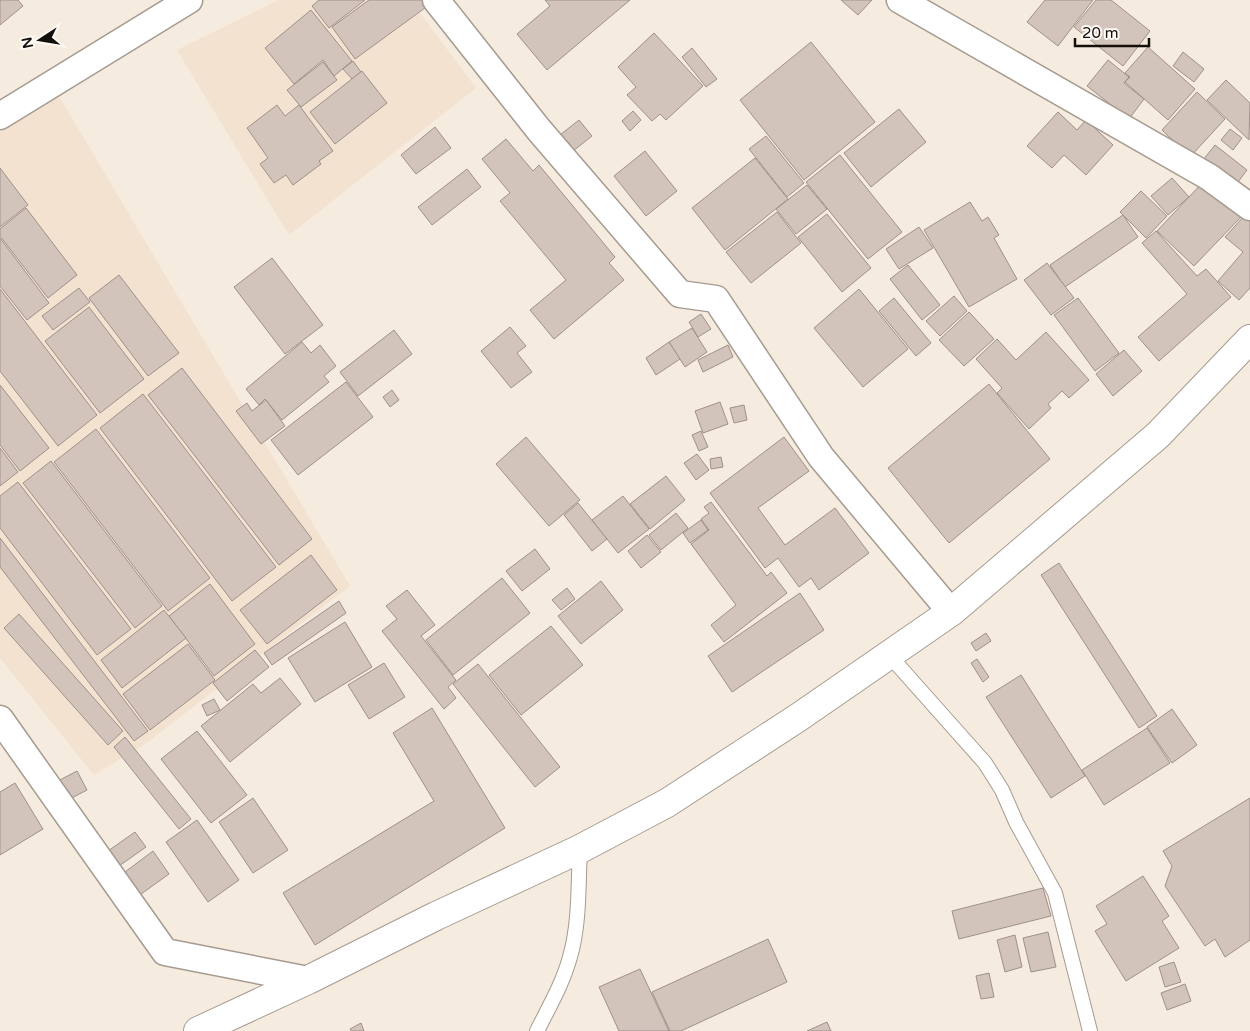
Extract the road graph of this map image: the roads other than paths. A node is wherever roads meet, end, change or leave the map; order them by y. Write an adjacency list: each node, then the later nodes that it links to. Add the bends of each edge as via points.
1 (189, 0): 4 (street)
2 (436, 0): 7 (street, via 539,130 680,294 716,299 821,457)
3 (900, 0): 5 (street, via 1209,177)
4 (0, 116)
5 (1250, 207)
6 (1250, 339): 7 (highway, via 1158,435)
7 (951, 612): 8 (highway)
8 (889, 655): 10 (highway, via 667,803); 14 (lane, via 985,763 1002,790 1055,893)
9 (0, 718): 11 (street, via 164,952)
10 (580, 849): 11 (highway); 13 (lane, via 571,956)
11 (308, 980): 12 (highway)
12 (198, 1031)
13 (537, 1031)
14 (1090, 1031)

